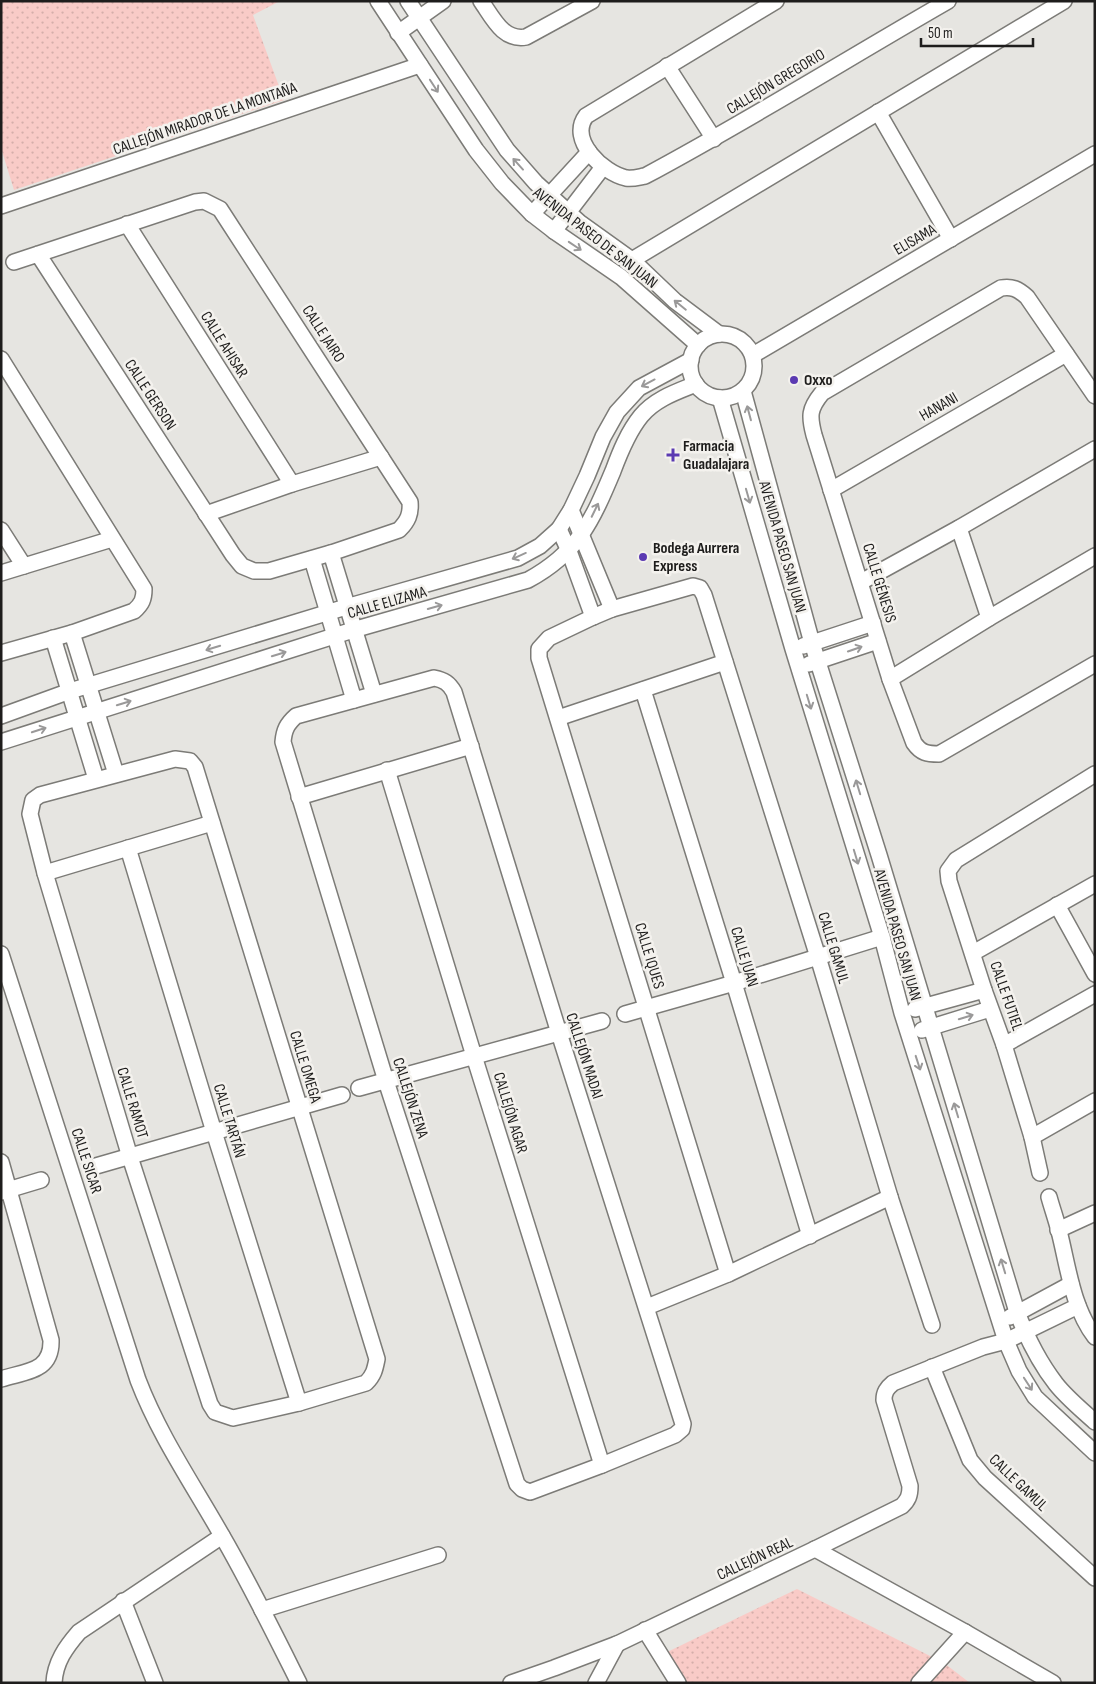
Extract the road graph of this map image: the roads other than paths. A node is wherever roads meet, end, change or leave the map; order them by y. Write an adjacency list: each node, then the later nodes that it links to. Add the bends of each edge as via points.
1 (401, 1): 9 (street)
2 (408, 1): 10 (street, AVENIDA PASEO DE SAN JUAN)
3 (443, 1): 10 (street)
4 (481, 1): 8 (street, via 501,29 517,38 526,37)
5 (776, 1): 13 (street)
6 (948, 1): 15 (street, CALLEJÓN GREGORIO)
7 (1064, 1): 14 (street)
8 (582, 4)
9 (382, 6): 11 (street, AVENIDA PASEO DE SAN JUAN)
10 (419, 18): 11 (street); 19 (street, AVENIDA PASEO DE SAN JUAN, one-way to 10, via 507,150)
11 (398, 33): 12 (street, AVENIDA PASEO DE SAN JUAN)
12 (420, 65): 20 (street, CALLEJÓN MIRADOR DE LA MONTAÑA); 22 (street, AVENIDA PASEO DE SAN JUAN, one-way to 22, via 476,150)
13 (667, 66): 15 (street); 16 (street, via 586,116 580,129)
14 (878, 112): 25 (street); 27 (street)
15 (714, 139): 18 (street, CALLEJÓN GREGORIO, via 646,176 627,178)
16 (589, 152): 18 (street); 19 (street)
17 (1095, 154): 25 (street, ELISAMA)
18 (603, 167): 21 (street)
19 (550, 196): 21 (street, AVENIDA PASEO DE SAN JUAN); 22 (street)
20 (1, 206)
21 (568, 213): 24 (street); 27 (street, AVENIDA PASEO DE SAN JUAN)
22 (532, 214): 24 (street, AVENIDA PASEO DE SAN JUAN)
23 (127, 224): 26 (street); 40 (street, CALLE JAIRO, via 195,202 204,201 220,209); 41 (street, CALLE AHISAR)
24 (554, 231): 30 (street, AVENIDA PASEO DE SAN JUAN, one-way to 30, via 621,277)
25 (951, 239): 32 (street, ELISAMA)
26 (38, 254): 28 (street); 45 (street, CALLE GERSON)
27 (632, 260): 29 (street, AVENIDA PASEO DE SAN JUAN, one-way to 27, via 675,301)
28 (14, 262)
29 (718, 334): 30 (street); 32 (street, via 735,337)
30 (698, 345): 34 (street)
31 (1066, 354): 37 (street); 42 (street, HANANI); 42 (street, CALLE GÉNESIS, via 1027,297 1019,290 1001,288 822,393 810,412)
32 (753, 355): 36 (street, via 754,374)
33 (1, 359): 50 (street)
34 (691, 360): 35 (street); 44 (street, CALLE ELIZAMA, one-way to 44, via 639,388 617,412)
35 (696, 384): 38 (street, via 706,394); 49 (street, CALLE ELIZAMA, one-way to 35, via 624,444 641,416 662,398)
36 (743, 391): 38 (street); 69 (street, AVENIDA PASEO SAN JUAN, one-way to 36)
37 (1095, 396)
38 (720, 398): 70 (street, AVENIDA PASEO SAN JUAN, one-way to 70)
39 (1095, 449): 46 (street)
40 (381, 457): 41 (street); 43 (street, CALLE JAIRO)
41 (292, 484): 45 (street)
42 (831, 490): 57 (street, CALLE GÉNESIS)
43 (410, 502): 52 (street, CALLE GERSON, via 411,513 399,530)
44 (571, 510): 47 (street, CALLE ELIZAMA); 49 (street)
45 (206, 514): 54 (street, CALLE GERSON, via 242,566 254,571 268,571)
46 (960, 528): 57 (street); 62 (street)
47 (559, 529): 51 (street); 58 (street, CALLE ELIZAMA, one-way to 58, via 540,546 518,558)
48 (1, 530): 55 (street)
49 (582, 534): 51 (street, CALLE ELIZAMA); 59 (street)
50 (112, 539): 55 (street); 65 (street, via 144,589 144,598 134,611)
51 (569, 550): 61 (street); 64 (street, CALLE ELIZAMA, one-way to 51, via 528,580 548,569)
52 (330, 554): 54 (street, CALLE GERSON); 58 (street)
53 (1095, 556): 62 (street)
54 (312, 559): 60 (street)
55 (24, 566): 56 (street)
56 (1, 573)
57 (861, 582): 63 (street, CALLE GÉNESIS)
58 (346, 607): 60 (street, CALLE ELIZAMA); 64 (street)
59 (612, 609): 61 (street); 72 (street, CALLE GAMUL, via 693,586 700,588)
60 (329, 613): 66 (street); 77 (street, CALLE ELIZAMA, one-way to 77)
61 (593, 617): 85 (street, CALLE IQUES, via 549,638 539,649)
62 (989, 618): 76 (street)
63 (873, 623): 68 (street, CALLE GÉNESIS); 69 (street)
64 (353, 630): 66 (street, CALLE ELIZAMA); 80 (street)
65 (72, 633): 67 (street); 77 (street)
66 (336, 636): 81 (street); 82 (street, CALLE ELIZAMA, one-way to 66)
67 (53, 638): 71 (street); 79 (street)
68 (878, 641): 73 (street, one-way to 68); 76 (street, CALLE GÉNESIS)
69 (812, 643): 70 (street); 73 (street, AVENIDA PASEO SAN JUAN)
70 (793, 649): 75 (street, AVENIDA PASEO SAN JUAN)
71 (1, 654)
72 (725, 662): 78 (street); 101 (street, CALLE GAMUL)
73 (818, 662): 75 (street); 106 (street, AVENIDA PASEO SAN JUAN, one-way to 73)
74 (1095, 664): 76 (street, CALLE GÉNESIS, via 939,754 920,751 914,743)
75 (798, 667): 98 (street, AVENIDA PASEO SAN JUAN, one-way to 98)
76 (890, 678)
77 (88, 686): 79 (street, CALLE ELIZAMA); 82 (street)
78 (643, 690): 85 (street); 103 (street, CALLE JUAN)
79 (70, 692): 83 (street, CALLE ELIZAMA); 84 (street)
80 (374, 694): 81 (street); 87 (street, CALLEJÓN MADAI, via 434,678 443,680 454,692)
81 (354, 700): 92 (street, CALLEJÓN ZENA, via 296,716 288,722 284,742)
82 (96, 712): 84 (street, CALLE ELIZAMA); 89 (street)
83 (1, 716)
84 (78, 718): 86 (street, CALLE ELIZAMA, one-way to 84); 91 (street)
85 (558, 718): 107 (street, CALLE IQUES)
86 (1, 742)
87 (471, 746): 88 (street); 113 (street, CALLEJÓN MADAI)
88 (387, 770): 92 (street); 116 (street, CALLEJÓN AGAR)
89 (116, 774): 91 (street); 93 (street, CALLE OMEGA, via 175,759 190,761 196,767)
90 (1095, 774): 99 (street, CALLE FUTIEL, via 951,866 949,881)
91 (96, 780): 95 (street, CALLE RAMOT, via 40,795 34,800 30,814)
92 (300, 797): 117 (street, CALLEJÓN ZENA)
93 (212, 823): 94 (street); 121 (street, CALLE OMEGA)
94 (128, 848): 95 (street); 122 (street, CALLE TARTÁN)
95 (45, 872): 124 (street, CALLE RAMOT)
96 (1095, 884): 97 (street)
97 (1057, 905): 99 (street); 102 (street)
98 (882, 937): 101 (street); 109 (street, AVENIDA PASEO SAN JUAN)
99 (973, 953): 104 (street, CALLE FUTIEL)
100 (1, 954): 152 (street, CALLE SICAR, via 138,1380 165,1439)
101 (818, 957): 103 (street); 130 (street, CALLE GAMUL)
102 (1095, 974)
103 (734, 983): 107 (street); 134 (street, CALLE JUAN)
104 (984, 990): 106 (street); 108 (street, CALLE FUTIEL)
105 (1095, 994): 115 (street)
106 (924, 1007): 109 (street); 112 (street, AVENIDA PASEO SAN JUAN)
107 (647, 1008): 110 (street); 135 (street, CALLE IQUES)
108 (990, 1009): 112 (street, one-way to 108); 115 (street, CALLE FUTIEL)
109 (902, 1013): 114 (street, AVENIDA PASEO SAN JUAN)
110 (625, 1014)
111 (602, 1021): 113 (street)
112 (931, 1028): 114 (street); 139 (street, AVENIDA PASEO SAN JUAN, one-way to 112)
113 (559, 1033): 116 (street); 138 (street, CALLEJÓN MADAI)
114 (908, 1033): 140 (street, AVENIDA PASEO SAN JUAN, one-way to 140)
115 (1004, 1045): 123 (street, CALLE FUTIEL)
116 (474, 1056): 117 (street); 151 (street, CALLEJÓN AGAR)
117 (386, 1081): 118 (street); 151 (street, CALLEJÓN ZENA, via 517,1484 530,1492 539,1490)
118 (359, 1088)
119 (342, 1095): 121 (street)
120 (1095, 1101): 123 (street)
121 (300, 1107): 122 (street); 148 (street, CALLE OMEGA, via 377,1359 372,1378 366,1383)
122 (214, 1132): 124 (street); 148 (street, CALLE TARTÁN)
123 (1032, 1137): 127 (street, CALLE FUTIEL)
124 (130, 1156): 126 (street); 148 (street, CALLE RAMOT, via 210,1404 216,1412 234,1418)
125 (1, 1162): 129 (street)
126 (96, 1166)
127 (1040, 1173)
128 (41, 1180): 129 (street)
129 (6, 1190): 147 (street, via 52,1350 41,1367)
130 (890, 1197): 134 (street); 141 (street, CALLE GAMUL)
131 (1049, 1197): 133 (street)
132 (1095, 1213): 133 (street)
133 (1058, 1230): 136 (street)
134 (810, 1236): 135 (street)
135 (728, 1274): 138 (street)
136 (1071, 1284): 137 (street); 139 (street)
137 (1078, 1306): 142 (street); 143 (street)
138 (647, 1307): 151 (street, CALLEJÓN MADAI, via 688,1432)
139 (1017, 1312): 140 (street); 142 (street, AVENIDA PASEO SAN JUAN)
140 (1001, 1323): 144 (street, AVENIDA PASEO SAN JUAN); 145 (street)
141 (932, 1325)
142 (1025, 1332): 144 (street); 149 (street, AVENIDA PASEO SAN JUAN, via 1057,1385)
143 (1095, 1337)
144 (1006, 1341): 145 (street); 150 (street, AVENIDA PASEO SAN JUAN, one-way to 150, via 1035,1396)
145 (983, 1348): 146 (street)
146 (932, 1367): 153 (street, CALLEJÓN REAL, via 893,1383 884,1394 910,1486 908,1500); 155 (street, CALLE GAMUL, via 970,1460 985,1478)
147 (1, 1379)
148 (299, 1403)
149 (1095, 1422)
150 (1095, 1453)
151 (602, 1465)
152 (222, 1536): 156 (street); 157 (street, CALLE SICAR)
153 (815, 1550): 158 (street, CALLEJÓN REAL); 159 (street)
154 (438, 1555): 157 (street)
155 (1095, 1578)
156 (123, 1601): 161 (street, via 79,1632 64,1649 54,1674); 162 (street)
157 (262, 1610): 163 (street, CALLE SICAR)
158 (645, 1630): 160 (street, CALLEJÓN REAL); 166 (street)
159 (965, 1632): 167 (street); 168 (street)
160 (617, 1644): 164 (street, CALLEJÓN REAL); 165 (street)
161 (54, 1683)
162 (155, 1683)
163 (299, 1683)
164 (511, 1683)
165 (596, 1683)
166 (678, 1683)
167 (918, 1683)
168 (1053, 1683)

